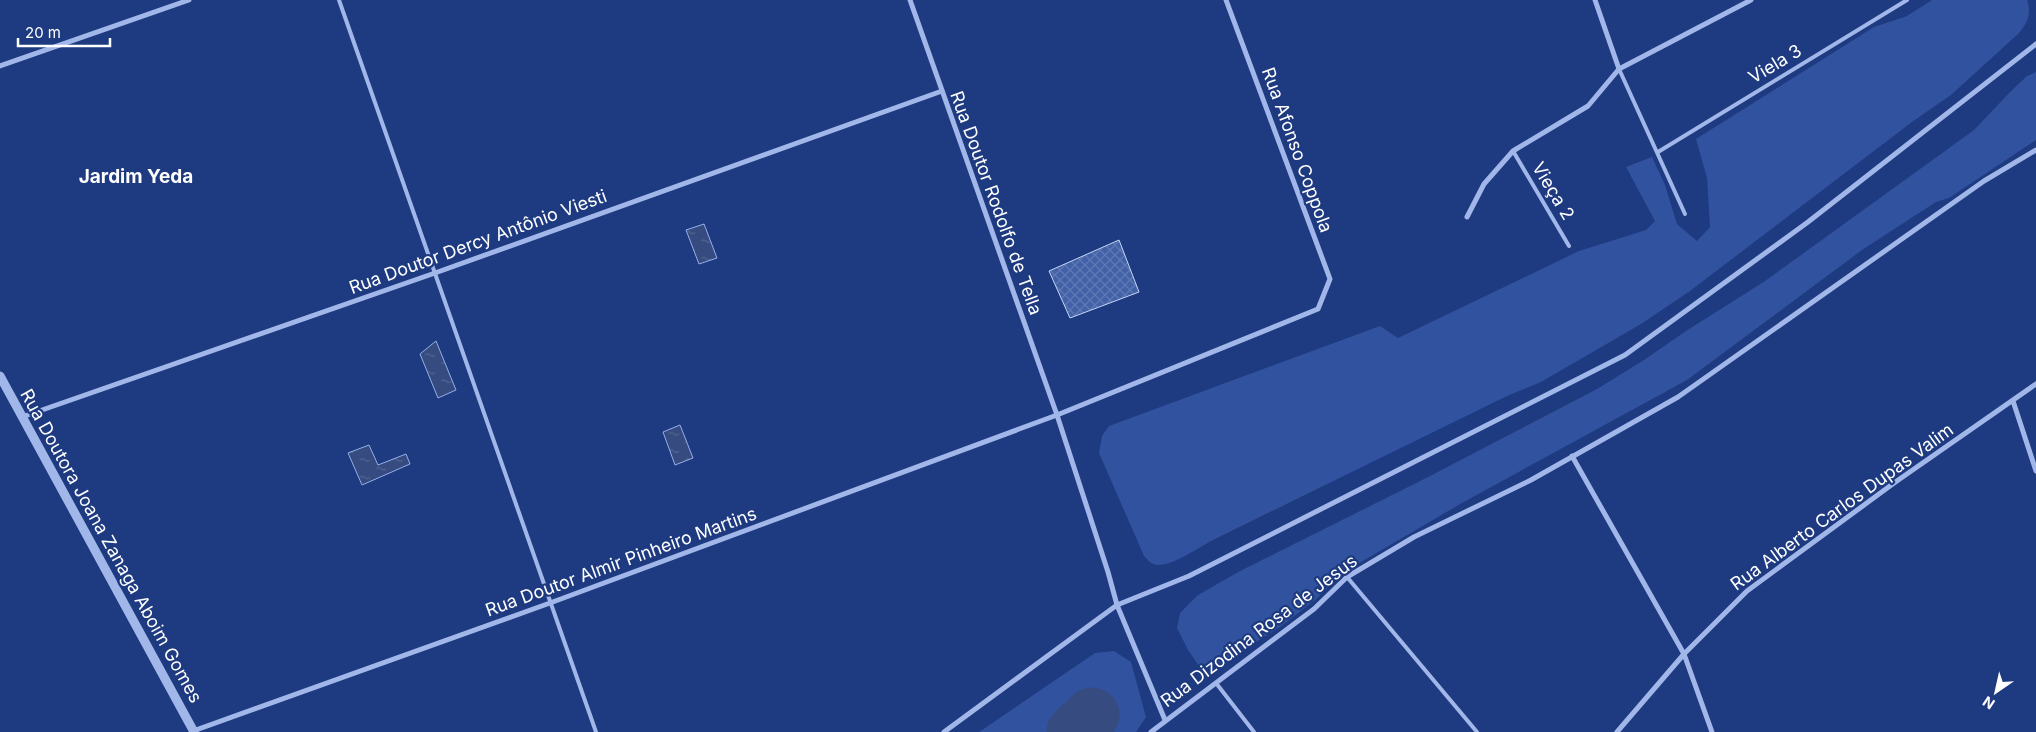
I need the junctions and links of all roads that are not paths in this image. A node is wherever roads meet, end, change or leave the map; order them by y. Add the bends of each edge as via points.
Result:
1 (189, 0) edge
2 (339, 0) edge
3 (910, 0) edge
4 (1226, 0) edge
5 (1595, 0) edge
6 (1750, 0) edge
7 (1907, 0) edge
8 (2036, 44) edge
9 (0, 66) edge
10 (1620, 69) junction
11 (942, 91) junction
12 (1513, 150) junction
13 (2036, 150) edge
14 (1658, 152) junction
15 (1685, 214) dead end
16 (1467, 217) dead end
17 (1569, 246) dead end
18 (434, 273) junction
19 (1318, 309) joint
20 (0, 376) edge
21 (2036, 384) edge
22 (2013, 401) junction
23 (1057, 415) junction
24 (22, 418) junction
25 (1572, 456) junction
26 (2036, 471) edge
27 (1347, 577) junction
28 (550, 603) junction
29 (1117, 605) junction
30 (1684, 654) junction
31 (1216, 683) junction
32 (1166, 720) junction
33 (193, 731) edge
34 (596, 732) edge
35 (944, 732) edge
36 (1151, 732) edge
37 (1254, 732) edge
38 (1477, 732) edge
39 (1616, 732) edge
40 (1712, 732) edge

1 - 9 street
2 - 18 lane
3 - 11 street, Rua Doutor Rodolfo de Tella
4 - 19 street, Rua Afonso Coppola via 1330,279
5 - 10 street
6 - 10 street
7 - 14 lane, Viela 3
8 - 29 street via 1808,222 1624,355 1189,576
10 - 12 street via 1588,106
10 - 14 lane
11 - 18 street, Rua Doutor Dercy Antônio Viesti
11 - 23 street, Rua Doutor Rodolfo de Tella
12 - 16 street via 1484,184
12 - 17 lane, Vieça 2
13 - 25 street, Rua Dizodina Rosa de Jesus via 1984,181 1678,397
14 - 15 lane
18 - 24 street, Rua Doutor Dercy Antônio Viesti
18 - 28 lane
19 - 23 street, Rua Doutor Almir Pinheiro Martins
20 - 24 street, Rua Doutora Joana Zanaga Aboim Gomes
21 - 22 street, Rua Alberto Carlos Dupas Valim
22 - 26 street
22 - 30 street, Rua Alberto Carlos Dupas Valim via 1894,482 1747,591
23 - 28 street, Rua Doutor Almir Pinheiro Martins
23 - 29 street, Rua Doutor Rodolfo de Tella
24 - 33 street, Rua Doutora Joana Zanaga Aboim Gomes
25 - 27 street, Rua Dizodina Rosa de Jesus via 1531,480 1414,537
25 - 30 street
27 - 31 street, Rua Dizodina Rosa de Jesus via 1314,609
27 - 38 lane
28 - 33 street, Rua Doutor Almir Pinheiro Martins
28 - 34 lane
29 - 32 street, Rua Doutor Rodolfo de Tella
29 - 35 street
30 - 39 street, Rua Alberto Carlos Dupas Valim
30 - 40 street
31 - 32 street, Rua Dizodina Rosa de Jesus
31 - 37 lane
32 - 36 street, Rua Dizodina Rosa de Jesus

